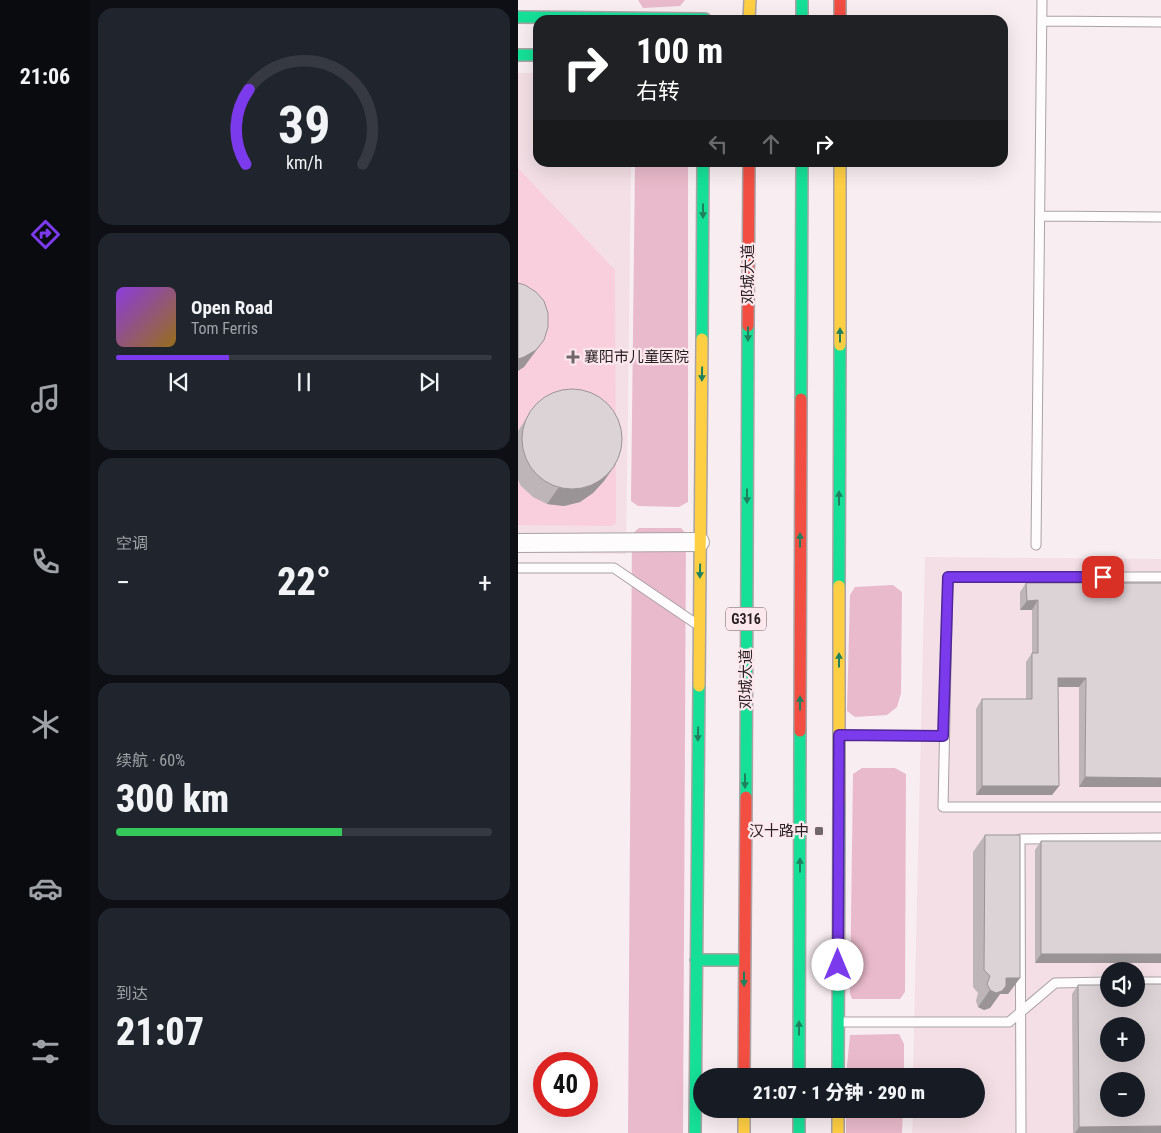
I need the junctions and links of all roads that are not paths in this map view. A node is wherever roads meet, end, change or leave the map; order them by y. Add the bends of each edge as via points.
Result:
1 (750, 0) edge
2 (802, 0) edge
3 (840, 0) edge
4 (1042, 0) edge
5 (750, 15) edge
6 (802, 15) edge
7 (840, 15) edge
8 (518, 17) edge
9 (533, 17) edge
10 (1042, 21) junction
11 (1162, 22) edge
12 (518, 55) edge
13 (533, 55) edge
14 (703, 167) edge
15 (749, 167) edge
16 (802, 167) edge
17 (840, 167) edge
18 (1040, 216) junction
19 (1162, 217) edge
20 (700, 542) junction
21 (518, 543) edge
22 (1036, 545) dead end
23 (518, 568) edge
24 (1162, 577) edge
25 (699, 626) junction
26 (839, 735) junction
27 (943, 736) junction
28 (1162, 806) edge
29 (1162, 838) edge
30 (696, 960) junction
31 (744, 960) junction
32 (1100, 982) edge
33 (1145, 982) edge
34 (1162, 982) edge
35 (1020, 1012) junction
36 (838, 1022) junction
37 (744, 1068) edge
38 (799, 1068) edge
39 (838, 1068) edge
40 (744, 1118) edge
41 (799, 1118) edge
42 (838, 1118) edge
43 (695, 1133) edge
44 (744, 1133) edge
45 (799, 1133) edge
46 (838, 1133) edge
47 (1021, 1133) edge

1 - 5 main road
2 - 6 main road
3 - 7 main road
4 - 10 lane
8 - 9 main road
10 - 11 lane
10 - 18 lane
12 - 13 main road
14 -> 20 main road
15 -> 31 main road, 邓城大道 / G316
38 -> 16 main road
26 -> 17 main road
18 - 19 lane
18 - 22 lane
20 - 21 street
20 -> 25 main road
23 - 25 lane via 614,568
24 - 27 lane via 948,577
25 -> 30 main road
26 - 27 lane
26 - 36 main road
27 - 28 lane via 942,807
29 - 35 lane via 1020,839
30 - 31 main road
30 - 43 main road
31 -> 37 main road, 邓城大道 / G316
32 - 35 lane via 1055,983
33 - 34 lane
35 - 36 lane via 1009,1022
35 - 47 lane
36 - 39 main road
40 - 44 main road
41 - 45 main road
42 - 46 main road

